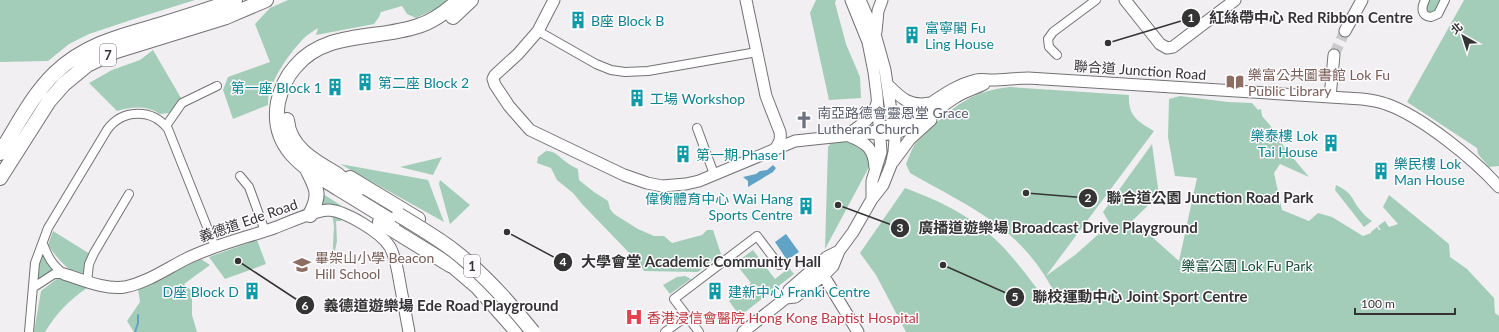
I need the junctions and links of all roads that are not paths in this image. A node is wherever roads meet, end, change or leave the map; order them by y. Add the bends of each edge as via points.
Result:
1 (221, 0) edge
2 (235, 0) edge
3 (266, 0) edge
4 (459, 0) edge
5 (472, 0) edge
6 (554, 0) edge
7 (746, 0) edge
8 (854, 0) edge
9 (882, 0) edge
10 (1096, 0) edge
11 (1125, 0) edge
12 (1235, 0) edge
13 (1362, 0) edge
14 (1425, 0) edge
15 (1445, 0) edge
16 (208, 9) junction
17 (538, 31) junction
18 (1345, 31) tunnel mouth
19 (876, 34) junction
20 (757, 52) junction
21 (1057, 55) dead end
22 (1334, 55) tunnel mouth
23 (887, 84) junction
24 (217, 86) dead end
25 (877, 96) junction
26 (1330, 97) junction
27 (936, 106) junction
28 (166, 126) junction
29 (697, 128) dead end
30 (893, 129) junction
31 (780, 132) junction
32 (877, 132) junction
33 (847, 136) junction
34 (795, 141) junction
35 (775, 149) junction
36 (0, 153) edge
37 (891, 165) junction
38 (312, 172) junction
39 (875, 173) junction
40 (714, 174) junction
41 (336, 175) junction
42 (240, 176) dead end
43 (0, 178) edge
44 (1499, 187) edge
45 (129, 194) dead end
46 (872, 199) junction
47 (310, 215) junction
48 (396, 219) junction
49 (265, 231) junction
50 (43, 244) junction
51 (215, 247) junction
52 (459, 248) junction
53 (450, 264) junction
54 (779, 265) dead end
55 (821, 271) junction
56 (64, 274) junction
57 (87, 282) junction
58 (34, 287) junction
59 (686, 316) junction
60 (29, 332) edge
61 (409, 332) edge
62 (516, 332) edge
63 (522, 332) edge
64 (532, 332) edge
65 (539, 332) edge
66 (665, 332) edge
67 (699, 332) edge
68 (743, 332) edge
69 (858, 332) edge

1 - 16 street
2 - 16 highway, 7
3 - 43 highway, 7 via 226,17 116,52 83,68 49,101
4 - 38 highway, 1 via 426,23 400,31 333,42 314,50 297,64 282,88 278,121 286,148
5 - 41 highway, 1 via 452,18 429,31 400,40 336,50 316,58 302,72 288,97 288,128 293,140 304,152
6 - 17 main road
7 - 20 main road
8 - 19 main road
8 - 25 main road via 868,42
9 - 19 main road via 878,11
10 - 21 street via 1053,32 1048,39 1049,47
11 - 12 main road via 1160,44 1168,48
13 - 18 main road
14 - 15 street via 1422,11 1431,17 1438,14
16 - 36 highway, 7 via 113,38 67,62 33,99
17 - 20 street via 596,64 625,72 648,71
17 - 40 main road, 聯合道 Junction Road via 518,54 495,74 493,80 509,106 530,130 624,175 647,183 677,186 693,183
19 - 23 main road
20 - 31 main road via 766,96
22 - 26 main road
23 - 27 main road via 908,102
23 - 30 main road
24 - 28 street via 182,103
25 - 32 main road
25 - 33 main road via 877,104 871,116
26 - 27 main road, 聯合道 Junction Road via 1028,78 979,79 966,83
26 - 44 main road, 聯合道 Junction Road via 1376,101 1406,113 1477,164
27 - 30 main road, 聯合道 Junction Road via 906,119
27 - 37 main road via 931,120 910,139
28 - 50 street via 153,117 140,114 126,115 113,123 48,228
28 - 51 street
29 - 40 street
30 - 32 main road, 聯合道 Junction Road
30 - 37 main road via 894,152
31 - 34 main road
31 - 35 main road via 781,138
32 - 33 main road, 聯合道 Junction Road
32 - 39 main road via 881,152
33 - 34 main road, 聯合道 Junction Road
33 - 39 main road via 859,140 868,147 874,160
34 - 35 main road, 聯合道 Junction Road
35 - 40 main road, 聯合道 Junction Road
37 - 46 main road via 883,185
38 - 47 highway via 317,194
38 - 48 highway, 1
38 - 53 highway via 330,191
39 - 46 main road via 872,181
41 - 48 highway, 1
41 - 52 highway via 353,178 434,229
42 - 49 street via 249,187
45 - 57 street via 94,253
46 - 55 main road via 839,251 833,266
47 - 49 main road, 義德道 Ede Road
47 - 61 main road, 義德道 Ede Road via 325,210 343,213 375,232 389,244 397,268
48 - 63 highway, 1 via 463,270 495,300
48 - 64 highway, 1, bridge via 452,249 503,296
49 - 51 main road, 義德道 Ede Road
50 - 56 street, 義德道 Ede Road via 55,267
50 - 58 street via 35,263
51 - 57 main road, 義德道 Ede Road via 148,279 124,287
52 - 53 main road
52 - 65 main road via 506,294
53 - 62 main road via 477,288
54 - 59 street via 757,236 674,299
55 - 68 main road via 795,297 786,298
55 - 69 main road
56 - 57 main road, 義德道 Ede Road
56 - 58 street via 54,274
58 - 60 street
59 - 66 street
59 - 67 street

